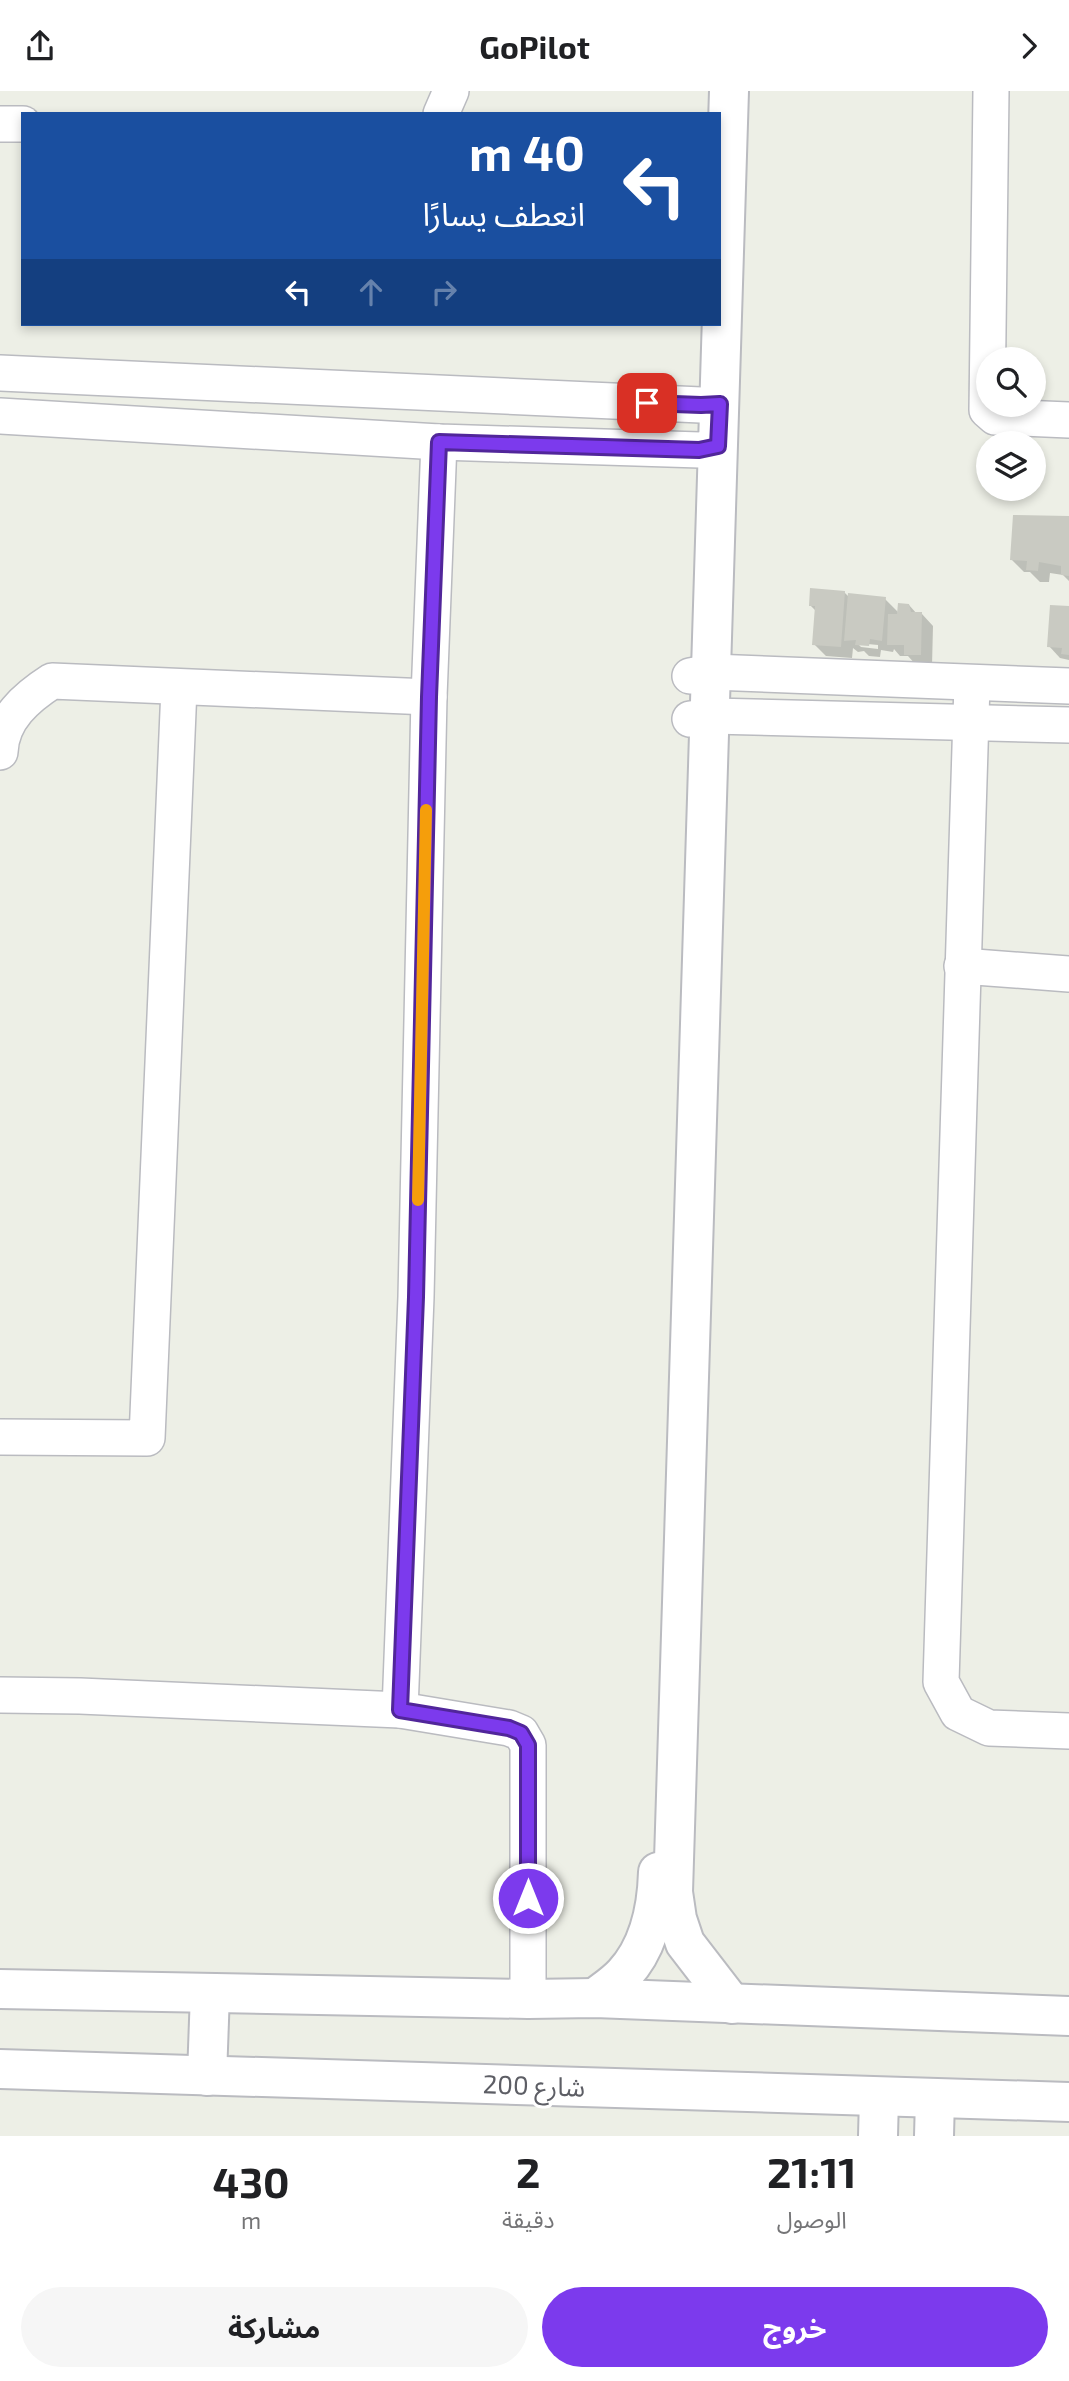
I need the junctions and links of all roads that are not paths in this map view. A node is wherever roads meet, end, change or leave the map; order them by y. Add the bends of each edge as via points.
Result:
1 (451, 91) edge
2 (707, 91) edge
3 (729, 91) edge
4 (991, 91) edge
5 (442, 112) edge
6 (707, 112) edge
7 (0, 124) edge
8 (21, 124) edge
9 (721, 223) edge
10 (703, 326) edge
11 (715, 326) edge
12 (0, 373) edge
13 (710, 405) junction
14 (0, 416) edge
15 (1069, 420) edge
16 (439, 442) junction
17 (708, 448) junction
18 (701, 674) junction
19 (972, 684) junction
20 (1069, 686) edge
21 (179, 688) junction
22 (429, 697) junction
23 (701, 717) junction
24 (971, 722) junction
25 (1069, 725) edge
26 (0, 752) edge
27 (962, 966) junction
28 (1069, 974) edge
29 (0, 1437) edge
30 (0, 1695) edge
31 (400, 1710) junction
32 (1069, 1731) edge
33 (0, 1989) edge
34 (210, 1993) junction
35 (595, 1998) junction
36 (528, 1999) junction
37 (733, 2004) junction
38 (1069, 2016) edge
39 (0, 2069) edge
40 (207, 2076) junction
41 (879, 2098) junction
42 (1069, 2102) edge
43 (935, 2118) edge
44 (878, 2136) edge

1 - 5 street
2 - 6 street
3 - 9 street
4 - 15 street via 987,410 995,417
7 - 8 street
10 - 13 street
11 - 13 street
12 - 13 street
13 - 17 street
14 - 16 street
16 - 17 street
16 - 22 street
17 - 18 street
18 - 19 street
18 - 23 street
19 - 20 street
19 - 24 street
21 - 22 street
21 - 26 street via 52,681 26,698 9,720
21 - 29 street via 147,1438
22 - 31 street via 416,1297
23 - 24 street
23 - 35 street via 657,1889 642,1949 625,1973
23 - 37 street via 673,1892 685,1943
24 - 25 street
24 - 27 street
27 - 28 street
27 - 32 street via 941,1682 958,1713 989,1728
30 - 31 street
31 - 36 street via 509,1728 521,1733 528,1745
33 - 34 street
34 - 36 street
34 - 40 street
35 - 36 street
35 - 37 street
37 - 38 street
39 - 40 street, شارع 200
40 - 41 street, شارع 200
41 - 43 street, شارع 200
41 - 44 street
42 - 43 street, شارع 200

